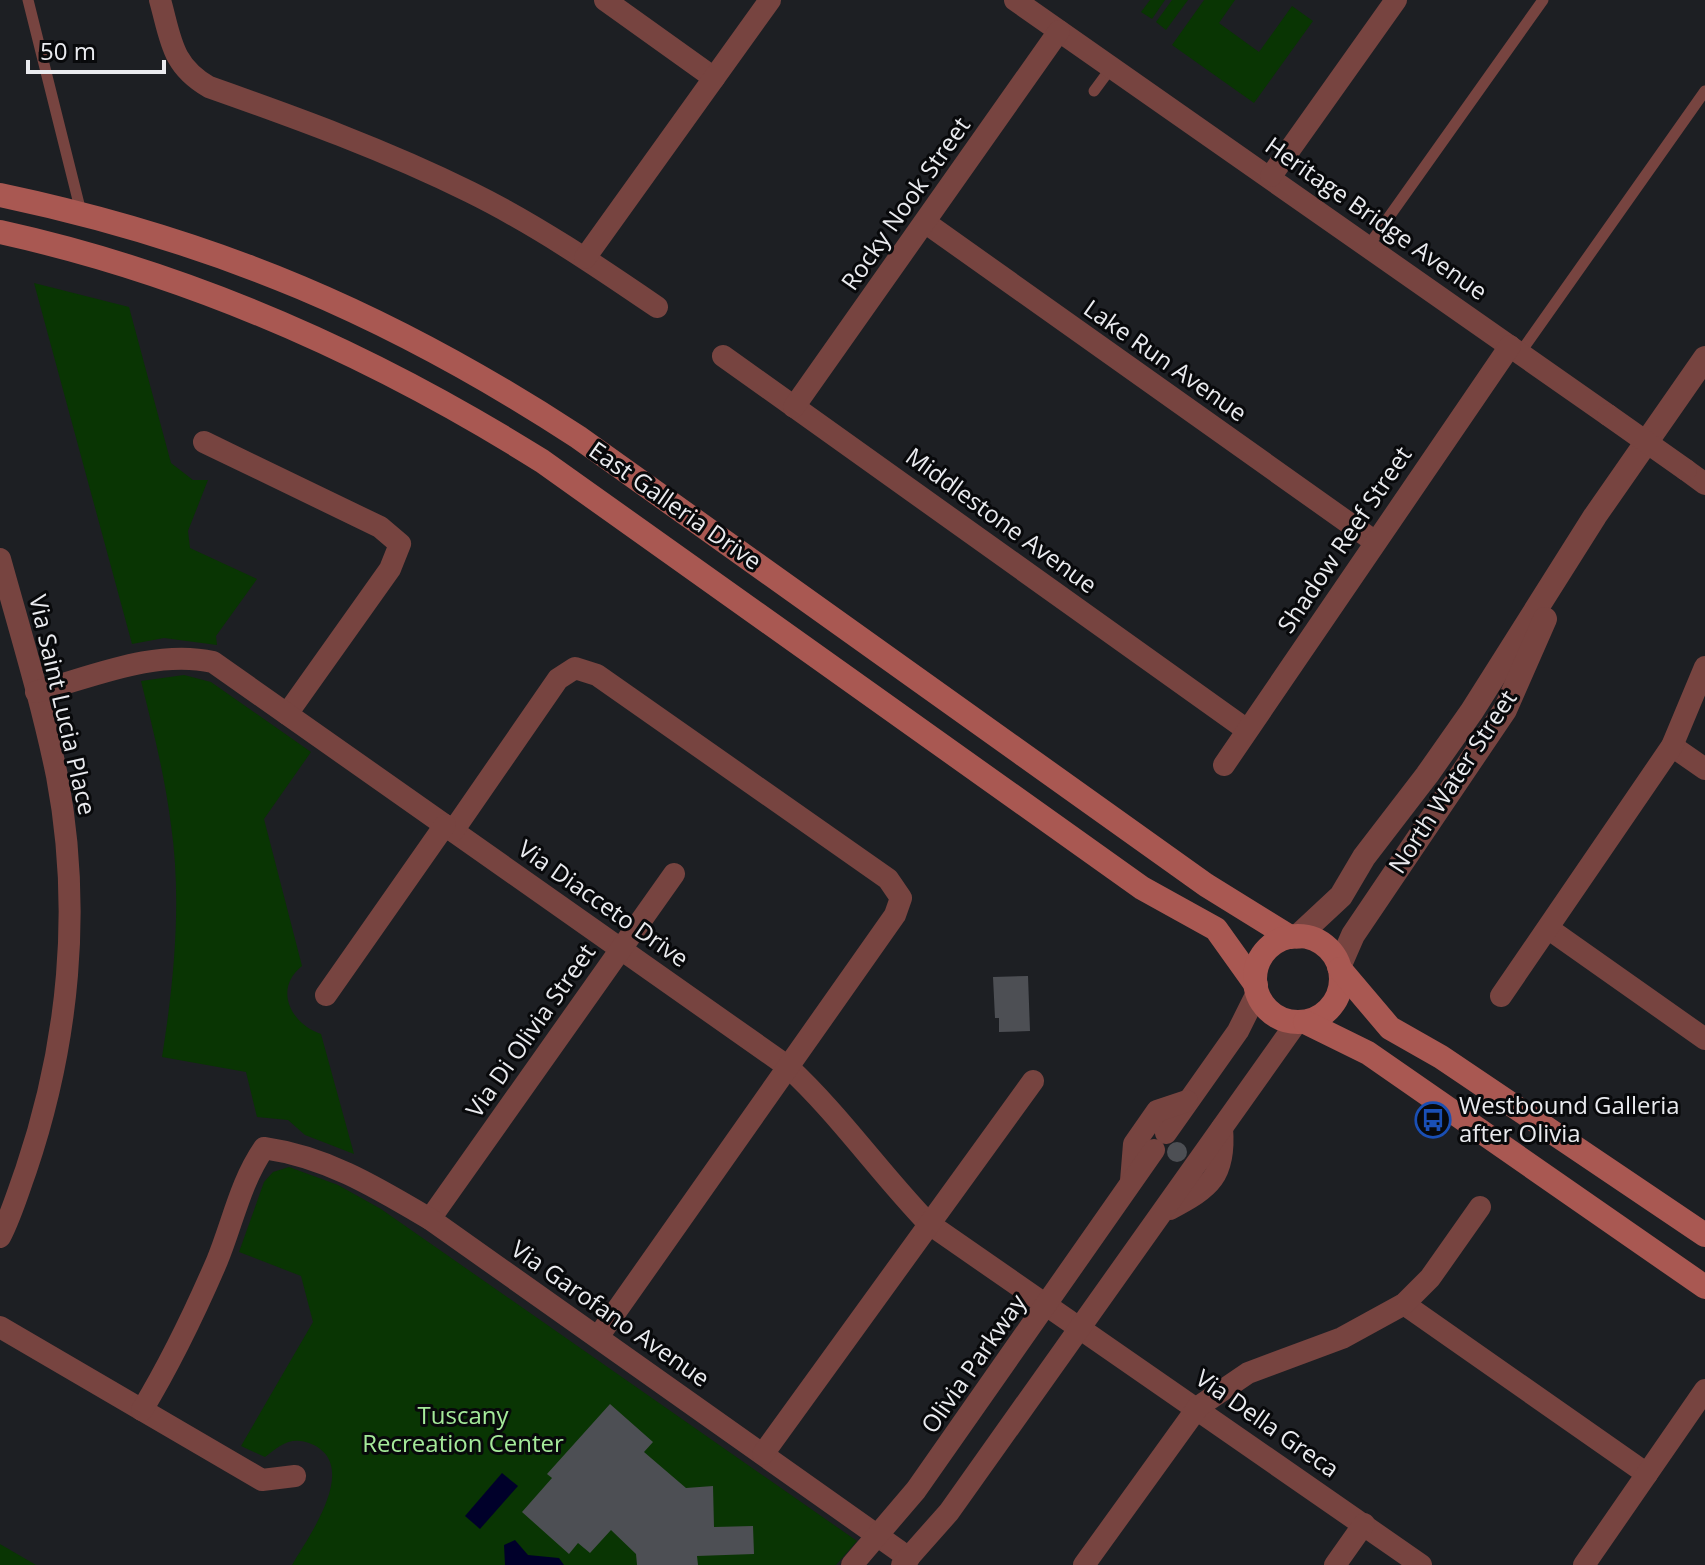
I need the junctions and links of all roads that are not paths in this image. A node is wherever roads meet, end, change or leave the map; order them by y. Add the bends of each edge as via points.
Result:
1 (28, 0) edge
2 (160, 0) edge
3 (605, 0) edge
4 (770, 0) edge
5 (1015, 0) edge
6 (1396, 0) edge
7 (1543, 0) edge
8 (1059, 31) junction
9 (1111, 68) junction
10 (714, 78) junction
11 (1094, 91) dead end
12 (1705, 91) edge
13 (1271, 176) junction
14 (0, 195) edge
15 (81, 212) junction
16 (926, 223) junction
17 (0, 232) edge
18 (1369, 245) junction
19 (585, 258) junction
20 (657, 307) dead end
21 (1515, 349) junction
22 (723, 356) dead end
23 (1705, 358) edge
24 (794, 407) junction
25 (204, 442) dead end
26 (1705, 484) edge
27 (1374, 541) junction
28 (1577, 547) junction
29 (0, 559) edge
30 (1705, 667) edge
31 (36, 692) junction
32 (287, 714) junction
33 (1247, 730) junction
34 (1672, 746) junction
35 (1224, 765) dead end
36 (1705, 769) edge
37 (449, 828) junction
38 (674, 874) dead end
39 (1549, 929) junction
40 (1293, 937) junction
41 (621, 948) junction
42 (1340, 968) junction
43 (1257, 989) junction
44 (326, 995) dead end
45 (1501, 996) dead end
46 (1301, 1022) junction
47 (1705, 1039) edge
48 (787, 1066) junction
49 (1033, 1081) dead end
50 (1187, 1101) junction
51 (1130, 1186) junction
52 (1480, 1207) dead end
53 (430, 1219) junction
54 (928, 1223) junction
55 (1705, 1235) edge
56 (0, 1237) edge
57 (1705, 1287) edge
58 (1404, 1304) junction
59 (1048, 1305) junction
60 (0, 1327) edge
61 (1081, 1327) junction
62 (598, 1337) junction
63 (1705, 1390) edge
64 (1198, 1407) junction
65 (142, 1410) junction
66 (763, 1454) junction
67 (1647, 1474) junction
68 (295, 1476) dead end
69 (1364, 1524) junction
70 (879, 1536) junction
71 (905, 1562) edge
72 (852, 1565) edge
73 (1084, 1565) edge
74 (1335, 1565) edge
75 (1421, 1565) edge
76 (1584, 1565) edge

1 - 15 lane
2 - 19 street via 175,56 188,75 457,186
3 - 10 street
4 - 10 street
5 - 8 street, Heritage Bridge Avenue
6 - 13 street
7 - 18 lane
8 - 9 street, Heritage Bridge Avenue
8 - 16 street, Rocky Nook Street
9 - 11 lane
9 - 13 street, Heritage Bridge Avenue
10 - 19 street
12 - 21 lane
13 - 18 street, Heritage Bridge Avenue
14 - 15 main road, East Galleria Drive
15 - 40 main road, East Galleria Drive via 142,228 311,290 506,390 1206,885
16 - 24 street, Rocky Nook Street
16 - 27 street, Lake Run Avenue
17 - 43 main road, East Galleria Drive via 111,260 246,307 372,363 471,417 542,461 1142,888 1216,929
18 - 21 street, Heritage Bridge Avenue
19 - 20 street
21 - 26 street, Heritage Bridge Avenue, bridge
21 - 27 street, Shadow Reef Street
22 - 24 street, Middlestone Avenue
23 - 28 street, North Water Street
24 - 33 street, Middlestone Avenue
25 - 32 street via 380,527 400,544 390,569
27 - 33 street, Shadow Reef Street
28 - 40 street, North Water Street via 1472,711 1341,896
28 - 42 street, North Water Street via 1505,710 1353,935
29 - 31 street, Via Saint Lucia Place
30 - 34 street
31 - 32 street, Via Diacceto Drive via 186,656 213,662
31 - 56 street, Via Saint Lucia Place via 57,776 71,936 58,1054 40,1127
32 - 37 street, Via Diacceto Drive
33 - 35 street, Shadow Reef Street
34 - 36 street
34 - 39 street
37 - 41 street, Via Diacceto Drive
37 - 44 street
37 - 48 street via 558,679 575,668 597,675 888,879 901,898 895,915
38 - 41 street, Via Di Olivia Street
39 - 45 street
39 - 47 street
40 - 42 main road via 1318,941
40 - 43 main road via 1265,951 1258,964
41 - 48 street, Via Diacceto Drive
41 - 53 street, Via Di Olivia Street
42 - 46 main road via 1336,1002 1327,1012
42 - 55 main road via 1390,1028
43 - 46 main road via 1275,1015
43 - 50 street, Olivia Parkway via 1238,1031
46 - 57 main road via 1368,1053
46 - 61 street via 1222,1128 1224,1159 1213,1176 1201,1192 1165,1211
48 - 54 street, Via Diacceto Drive via 821,1097
48 - 62 street
49 - 54 street
50 - 51 street, Olivia Parkway
50 - 51 street, Olivia Parkway via 1157,1111 1134,1144
51 - 59 street, Olivia Parkway
52 - 58 street via 1430,1278
53 - 62 street, Via Garofano Avenue
53 - 65 street, Via Garofano Avenue via 350,1172 264,1148 246,1174 186,1331
54 - 59 street, Via Diacceto Drive
54 - 66 street
58 - 64 street via 1342,1338 1248,1373
58 - 67 street
59 - 61 street, Via Diacceto Drive
59 - 70 street, Olivia Parkway
60 - 65 street
61 - 64 street, Via Della Greca
61 - 71 street via 949,1512
62 - 66 street, Via Garofano Avenue
63 - 67 street
64 - 69 street, Via Della Greca
64 - 73 street
65 - 68 street via 262,1480
66 - 70 street, Via Garofano Avenue
67 - 76 street
69 - 74 street
69 - 75 street, Via Della Greca
70 - 71 street, Via Garofano Avenue
70 - 72 street, Olivia Parkway

